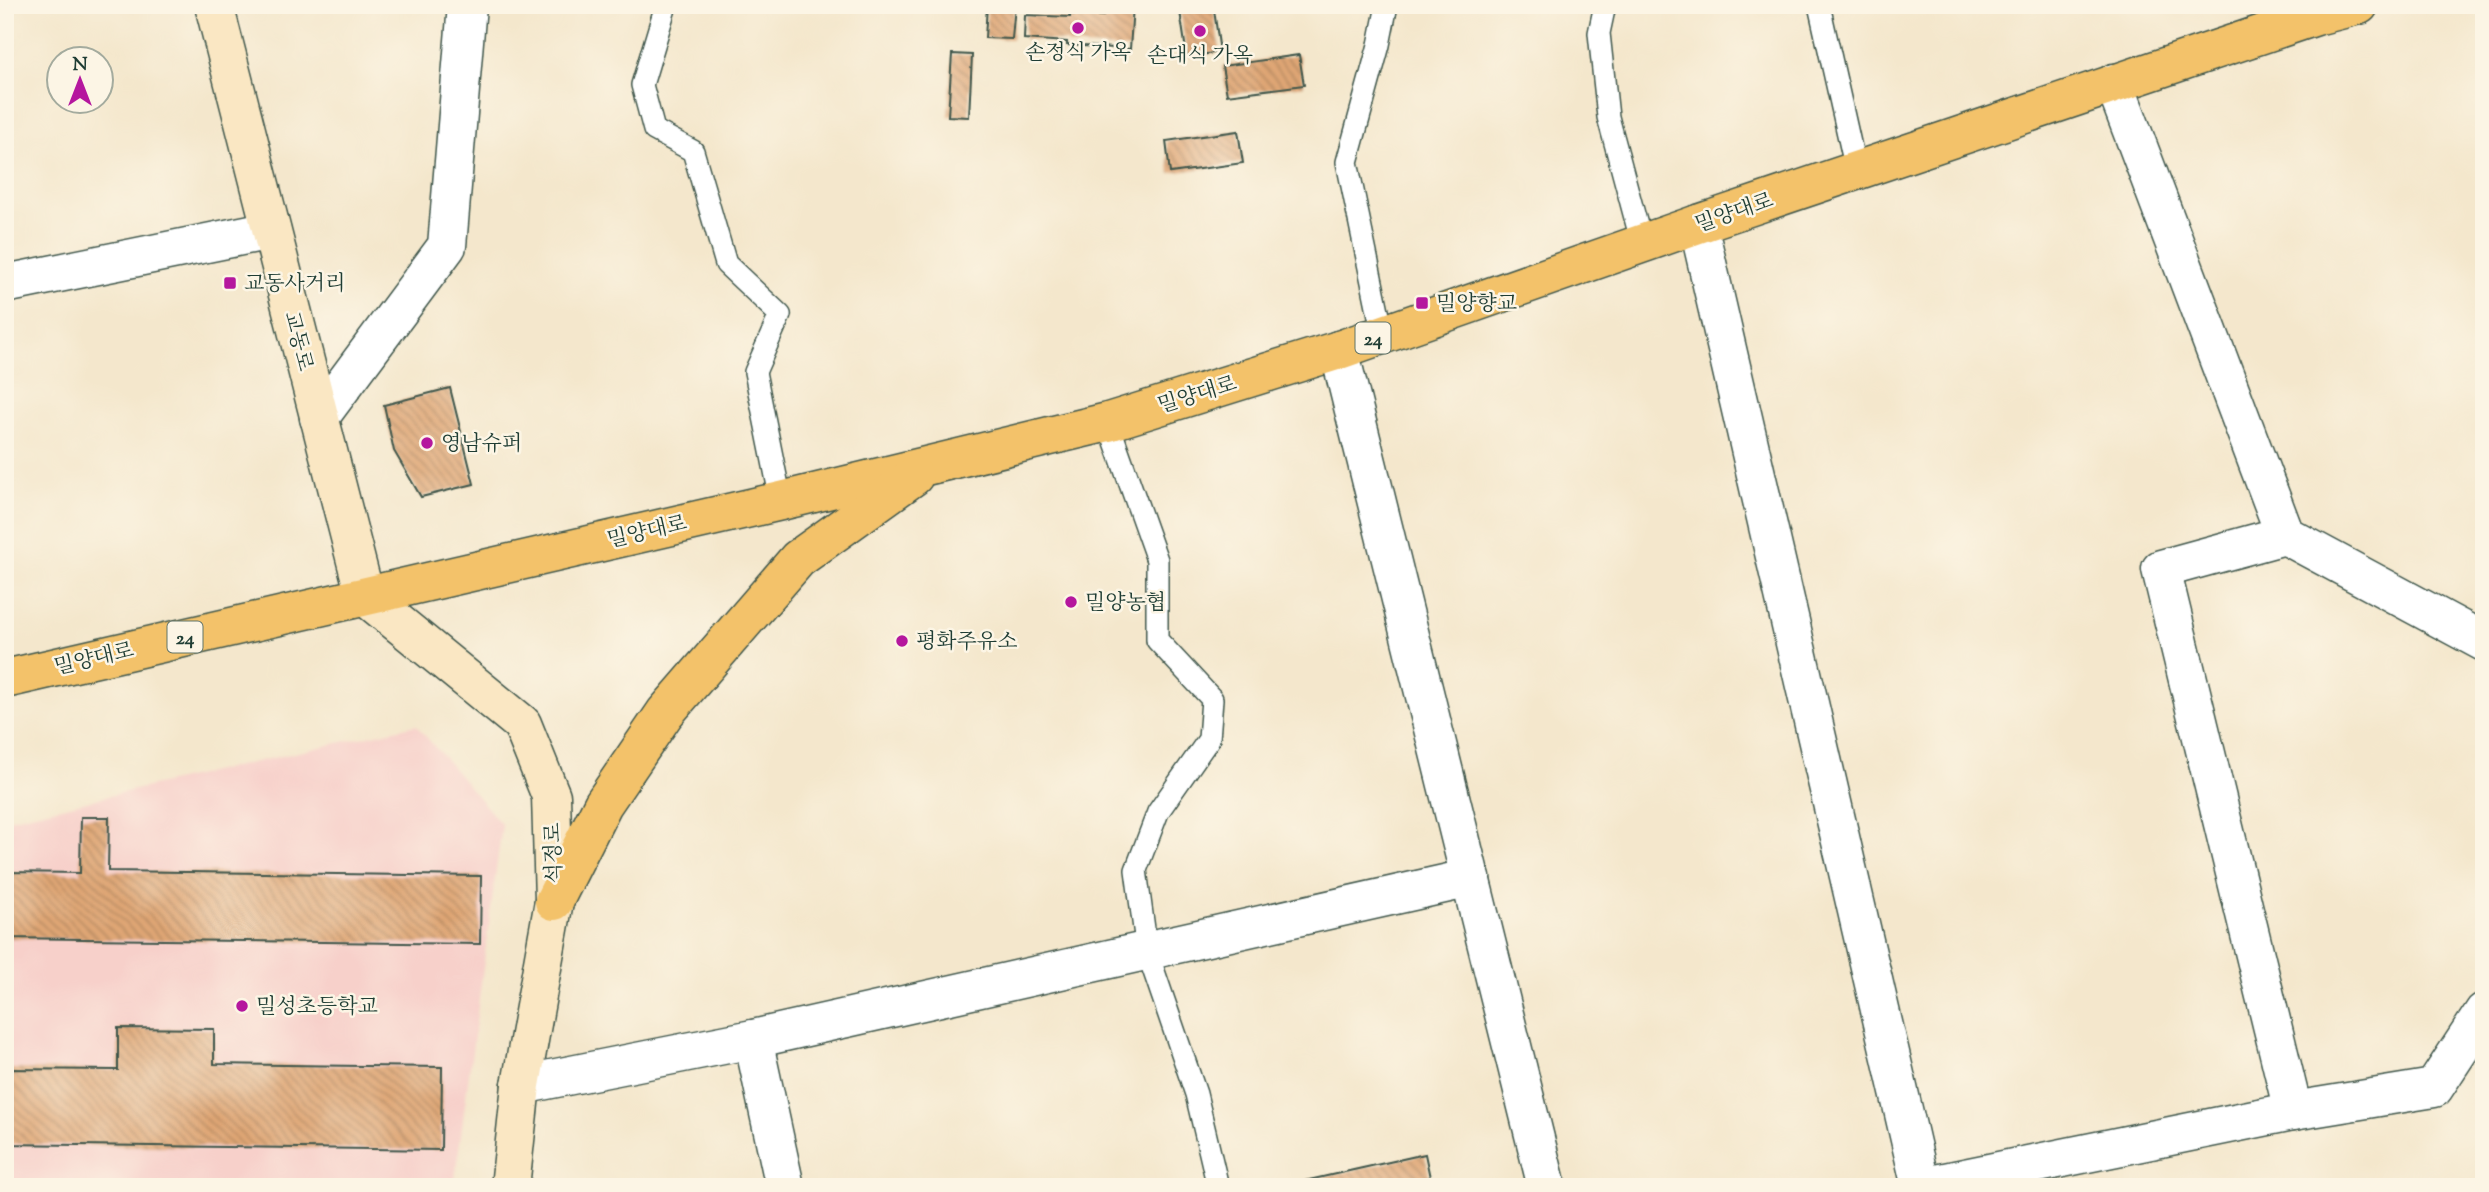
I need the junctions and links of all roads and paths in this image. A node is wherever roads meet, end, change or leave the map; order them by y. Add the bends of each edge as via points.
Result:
1 (214, 5) edge
2 (467, 5) edge
3 (666, 5) edge
4 (1387, 5) edge
5 (1605, 5) edge
6 (1819, 5) edge
7 (2269, 5) edge
8 (2359, 5) edge
9 (2214, 50) junction
10 (2114, 83) junction
11 (1856, 170) junction
12 (1698, 224) junction
13 (271, 230) junction
14 (1642, 244) junction
15 (5, 284) edge
16 (1382, 335) junction
17 (1339, 350) junction
18 (319, 418) junction
19 (1108, 422) junction
20 (929, 465) junction
21 (781, 501) junction
22 (2285, 535) junction
23 (365, 596) junction
24 (2484, 642) edge
25 (5, 678) edge
26 (1471, 878) junction
27 (554, 901) junction
28 (1146, 951) junction
29 (2484, 1013) edge
30 (753, 1039) junction
31 (521, 1085) junction
32 (2293, 1111) junction
33 (510, 1187) edge
34 (785, 1187) edge
35 (1217, 1187) edge
36 (1547, 1187) edge
37 (1921, 1187) edge

1 - 13 street, 교동로
2 - 18 street via 447,246
3 - 21 lane via 642,85 654,130 693,151 726,264 780,315 755,372
4 - 16 lane via 1347,162
5 - 14 lane via 1599,33 1608,117
6 - 11 lane
7 - 9 main road
8 - 9 main road, 밀양대로 / 24
9 - 10 main road, 밀양대로 / 24
10 - 11 main road, 밀양대로 / 24
10 - 22 street
11 - 12 main road, 밀양대로 / 24
12 - 14 main road, 밀양대로 / 24
12 - 37 street
13 - 15 street
13 - 18 street, 교동로
14 - 16 main road, 밀양대로 / 24
16 - 17 main road, 밀양대로 / 24
17 - 19 main road, 밀양대로 / 24
17 - 26 street
18 - 23 street, 교동로
19 - 20 main road, 밀양대로 / 24
19 - 28 lane via 1157,560 1157,640 1212,699 1209,739 1158,812 1136,870
20 - 21 main road, 밀양대로 / 24
20 - 27 main road via 798,559 748,616 665,713 603,804
21 - 23 main road, 밀양대로 / 24
22 - 24 street
22 - 32 street via 2161,569
23 - 25 main road, 밀양대로 / 24
23 - 27 street, 석정로 via 522,724 551,796
26 - 28 street
26 - 36 street
27 - 31 street, 석정로
28 - 30 street
28 - 35 lane via 1196,1094
29 - 32 street via 2434,1088
30 - 31 street
30 - 34 street
31 - 33 street, 석정로
32 - 37 street

